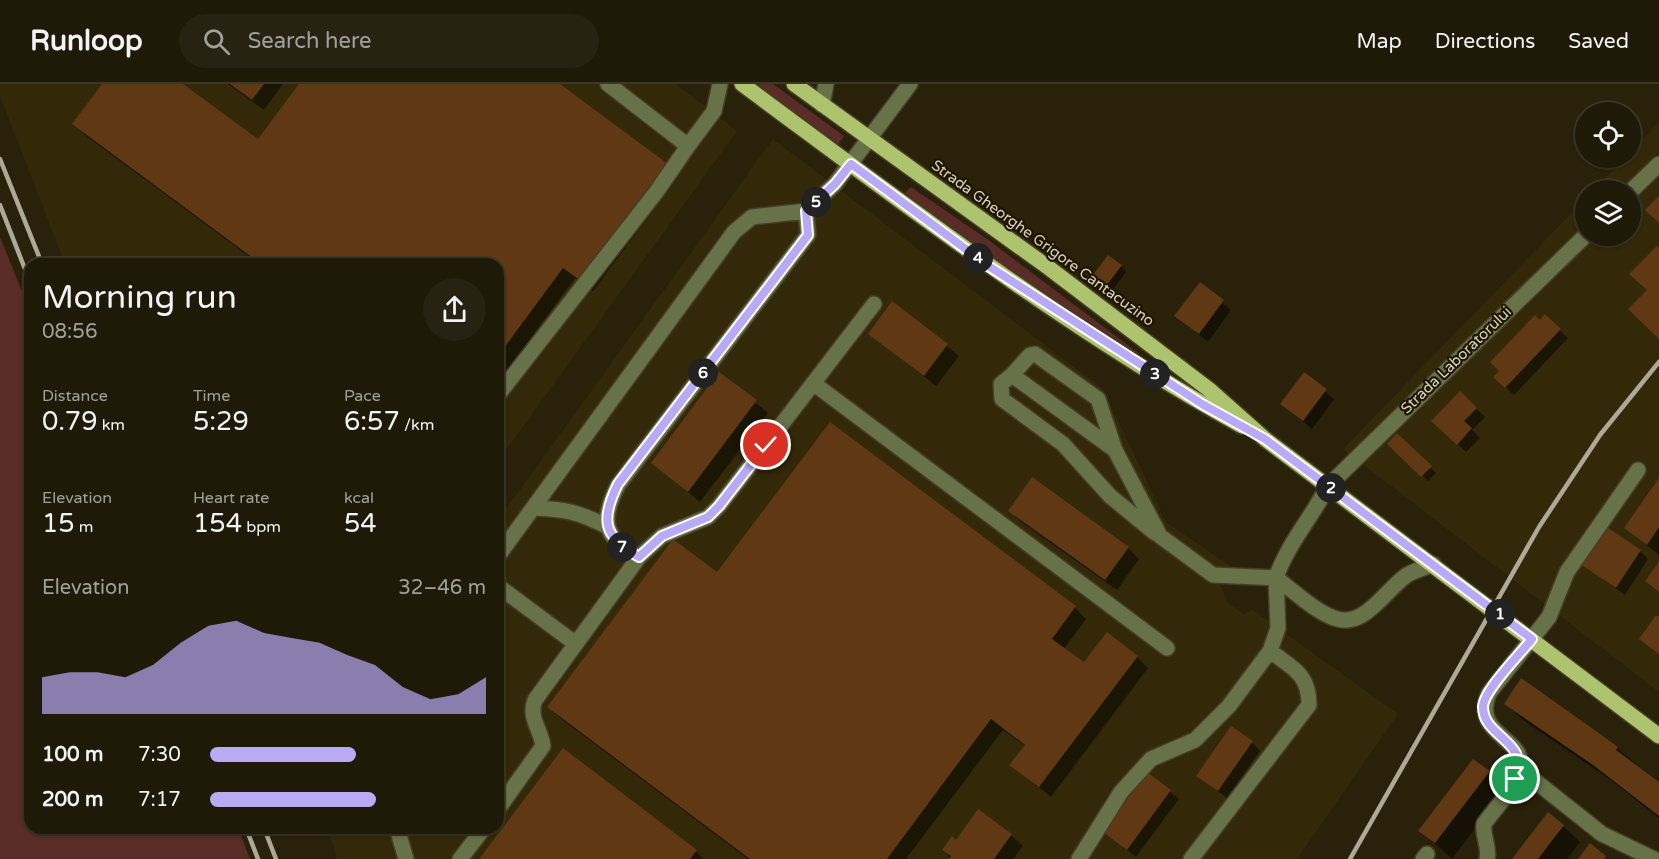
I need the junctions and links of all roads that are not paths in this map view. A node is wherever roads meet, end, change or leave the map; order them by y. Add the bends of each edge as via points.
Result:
1 (608, 84) edge
2 (720, 84) edge
3 (742, 84) edge
4 (794, 84) edge
5 (826, 84) edge
6 (910, 84) edge
7 (822, 105) junction
8 (869, 139) junction
9 (688, 146) junction
10 (851, 164) junction
11 (1659, 164) edge
12 (1641, 181) edge
13 (806, 211) junction
14 (1575, 246) edge
15 (874, 304) dead end
16 (1012, 375) junction
17 (813, 383) junction
18 (504, 387) edge
19 (1265, 439) junction
20 (1115, 450) junction
21 (1638, 470) dead end
22 (1328, 486) junction
23 (533, 508) junction
24 (608, 527) junction
25 (1160, 537) junction
26 (504, 548) edge
27 (639, 557) junction
28 (1433, 564) junction
29 (1276, 578) junction
30 (504, 590) edge
31 (1532, 639) junction
32 (576, 644) junction
33 (1167, 648) dead end
34 (1270, 651) junction
35 (1659, 736) edge
36 (1520, 769) junction
37 (504, 801) edge
38 (399, 834) edge
39 (479, 834) edge
40 (1635, 855) edge
41 (406, 859) edge
42 (460, 859) edge
43 (1079, 859) edge
44 (1191, 859) edge
45 (1487, 859) edge
46 (1654, 859) edge

1 - 9 street
2 - 9 street via 714,111
3 - 10 main road, Strada Gheorghe Grigore Cantacuzino
4 - 7 main road, Strada Gheorghe Grigore Cantacuzino
5 - 7 street
6 - 8 street
7 - 8 main road, Strada Gheorghe Grigore Cantacuzino
8 - 10 street
8 - 19 main road, Strada Gheorghe Grigore Cantacuzino via 1202,383
9 - 18 street
10 - 13 street
10 - 19 main road, Strada Gheorghe Grigore Cantacuzino via 990,267 1202,404
11 - 12 street
13 - 23 street via 752,217 734,232
13 - 24 street via 808,235 618,484 607,507
14 - 22 street, Strada Laboratorului
15 - 17 street
16 - 20 street
16 - 20 street via 1035,354 1075,382 1098,399
16 - 25 street via 1001,384 1002,399 1063,444 1110,496
17 - 27 street via 708,517 662,536
17 - 33 street
19 - 22 main road, Strada Gheorghe Grigore Cantacuzino
20 - 25 street
21 - 31 street via 1567,572 1554,608
22 - 28 main road, Strada Gheorghe Grigore Cantacuzino
22 - 29 street, Strada Laboratorului via 1281,561
23 - 24 street via 580,512
23 - 26 street
24 - 27 street via 613,538
25 - 29 street via 1213,575
27 - 32 street
28 - 29 street via 1407,575 1366,612 1347,620 1335,619
28 - 31 main road, Strada Gheorghe Grigore Cantacuzino
29 - 34 street via 1278,627
30 - 32 street
31 - 35 main road, Strada Gheorghe Grigore Cantacuzino
31 - 36 street via 1483,706 1486,719 1515,750
32 - 37 street via 532,706 532,717 542,736 541,753
34 - 43 street via 1229,706 1195,740 1151,759 1121,792
34 - 44 street via 1300,673 1309,688 1309,705
36 - 40 street
36 - 45 street via 1484,824
38 - 41 street
39 - 42 street
40 - 46 street

